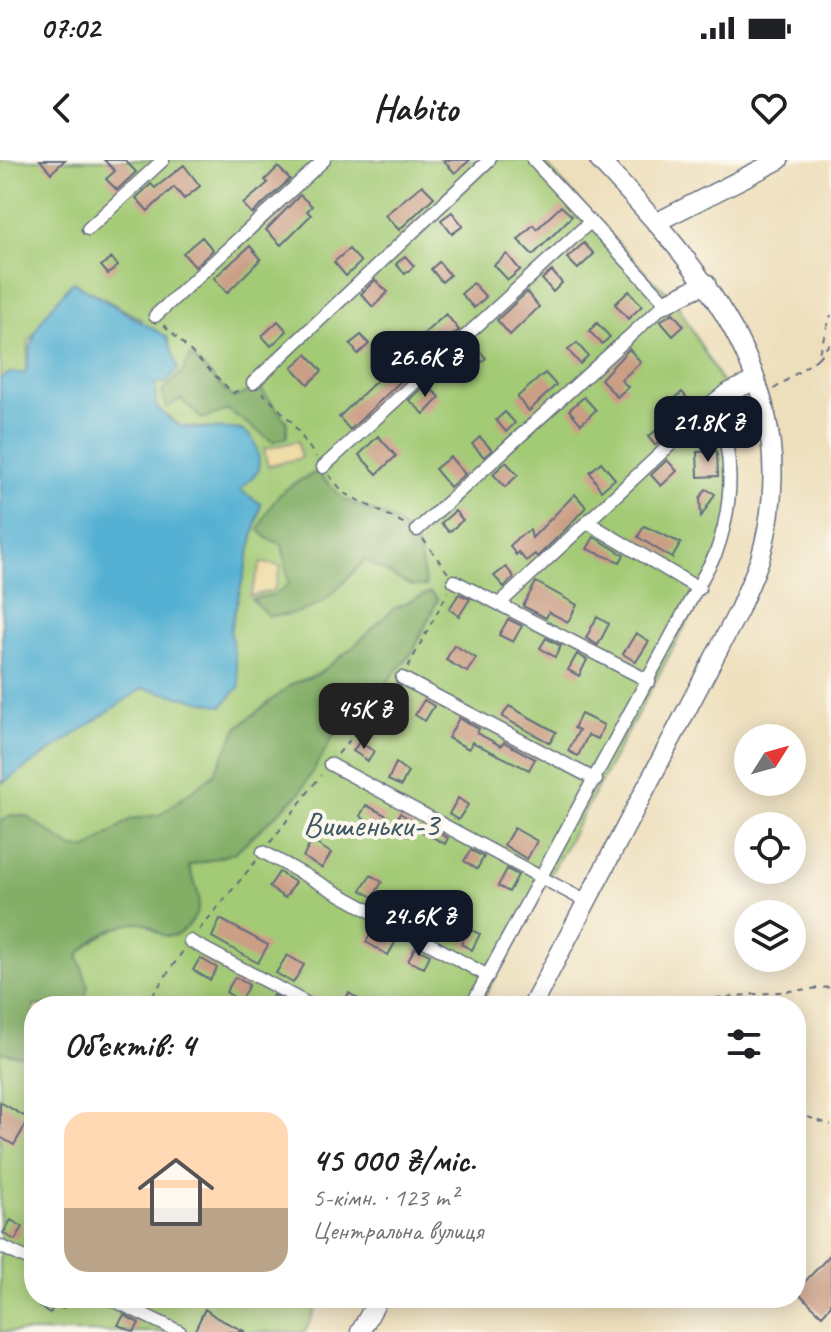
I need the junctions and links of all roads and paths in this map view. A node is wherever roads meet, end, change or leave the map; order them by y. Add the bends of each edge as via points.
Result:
1 (163, 160) edge
2 (324, 160) edge
3 (489, 160) edge
4 (533, 160) edge
5 (599, 160) edge
6 (779, 160) edge
7 (590, 222) junction
8 (657, 222) junction
9 (88, 229) dead end
10 (706, 283) junction
11 (666, 303) junction
12 (831, 315) edge
13 (155, 316) joint
14 (831, 342) edge
15 (817, 359) junction
16 (253, 383) junction
17 (759, 389) junction
18 (715, 403) junction
19 (323, 467) junction
20 (587, 522) junction
21 (417, 530) junction
22 (454, 581) junction
23 (699, 589) junction
24 (499, 604) junction
25 (402, 678) junction
26 (649, 681) junction
27 (330, 764) junction
28 (596, 780) junction
29 (263, 852) junction
30 (541, 878) junction
31 (587, 902) junction
32 (190, 941) junction
33 (488, 976) junction
34 (831, 987) edge
35 (152, 996) edge
36 (293, 996) edge
37 (477, 996) edge
38 (537, 996) edge
39 (737, 996) edge
40 (806, 1116) edge
41 (831, 1125) edge
42 (0, 1246) edge
43 (24, 1257) edge
44 (130, 1308) edge
45 (373, 1308) edge
46 (180, 1332) edge
47 (360, 1332) edge

1 - 9 street
2 - 13 street
3 - 16 street
4 - 7 street
5 - 8 street
6 - 8 street
7 - 11 street
7 - 19 street
8 - 10 street
10 - 11 street
10 - 17 street via 736,330
11 - 21 street
12 - 15 path
13 - 16 path via 233,393
14 - 15 path
15 - 17 path
16 - 19 path via 291,421
17 - 18 street
17 - 31 street via 770,446 770,506 760,559 739,610
18 - 20 street
18 - 23 street via 729,448 730,481 725,527
19 - 21 path via 344,493
20 - 23 street
20 - 24 street
21 - 22 path
22 - 24 street
22 - 25 path
23 - 26 street
24 - 26 street
25 - 27 path
25 - 28 street
26 - 28 street
27 - 29 path
27 - 30 street
28 - 30 street
29 - 32 path
29 - 33 street
30 - 31 street
30 - 33 street
31 - 38 street
32 - 35 path
32 - 36 street
33 - 37 street
34 - 39 path
40 - 41 path
42 - 43 street
44 - 46 street
45 - 47 street

